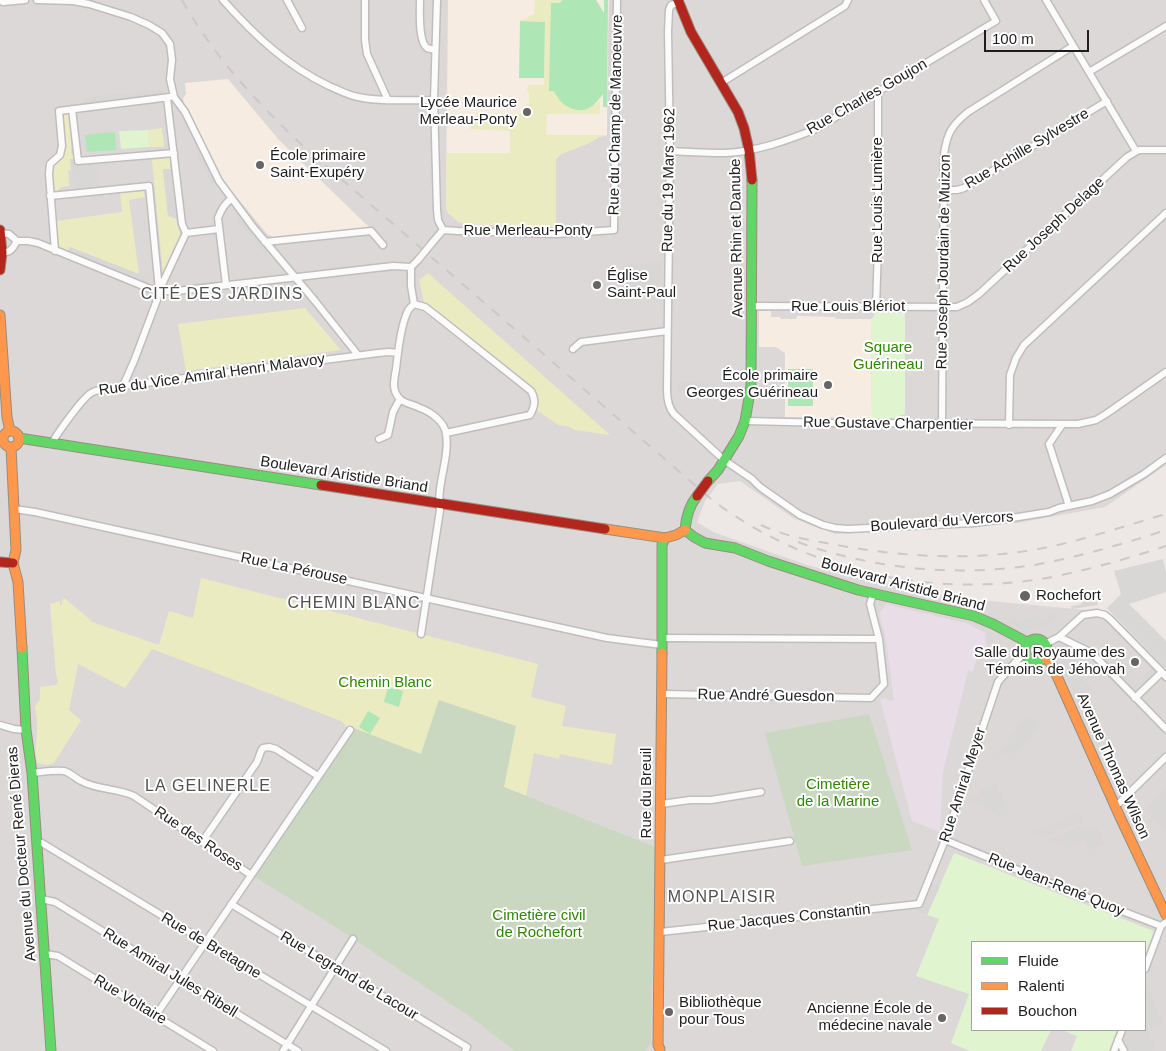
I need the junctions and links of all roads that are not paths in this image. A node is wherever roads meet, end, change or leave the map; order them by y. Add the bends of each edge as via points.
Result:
1 (25, 0) edge
2 (37, 0) edge
3 (73, 0) edge
4 (223, 0) edge
5 (287, 0) edge
6 (365, 0) edge
7 (420, 0) edge
8 (437, 0) edge
9 (617, 0) edge
10 (848, 0) edge
11 (984, 0) edge
12 (1046, 0) edge
13 (90, 2) edge
14 (679, 2) edge
15 (1, 3) edge
16 (1166, 26) edge
17 (302, 28) dead end
18 (1073, 46) junction
19 (435, 50) junction
20 (1089, 72) junction
21 (721, 83) junction
22 (878, 92) junction
23 (171, 97) junction
24 (388, 100) junction
25 (434, 100) junction
26 (1106, 101) junction
27 (72, 109) junction
28 (749, 150) junction
29 (1166, 150) edge
30 (670, 151) junction
31 (1136, 151) junction
32 (174, 153) junction
33 (945, 190) junction
34 (50, 196) junction
35 (232, 199) junction
36 (1166, 213) edge
37 (219, 229) junction
38 (443, 230) junction
39 (614, 230) joint
40 (0, 232) edge
41 (186, 233) junction
42 (17, 240) junction
43 (266, 242) junction
44 (383, 244) dead end
45 (55, 251) junction
46 (1, 253) edge
47 (411, 267) junction
48 (0, 270) edge
49 (296, 278) junction
50 (226, 285) junction
51 (159, 291) junction
52 (414, 304) junction
53 (752, 307) junction
54 (876, 307) junction
55 (944, 308) junction
56 (0, 315) edge
57 (667, 331) junction
58 (573, 349) dead end
59 (398, 353) junction
60 (358, 355) junction
61 (1166, 372) edge
62 (123, 386) junction
63 (400, 399) junction
64 (745, 420) junction
65 (942, 424) junction
66 (1009, 424) junction
67 (1062, 424) junction
68 (10, 431) junction
69 (446, 433) junction
70 (19, 438) junction
71 (379, 439) dead end
72 (52, 443) junction
73 (11, 447) junction
74 (1166, 458) edge
75 (724, 460) junction
76 (439, 503) junction
77 (1069, 506) junction
78 (14, 509) junction
79 (685, 530) junction
80 (665, 538) junction
81 (0, 562) edge
82 (13, 563) junction
83 (873, 594) junction
84 (426, 598) junction
85 (421, 634) dead end
86 (1059, 637) junction
87 (878, 639) junction
88 (662, 642) junction
89 (1027, 642) junction
90 (1046, 644) junction
91 (1025, 652) junction
92 (1045, 656) junction
93 (1035, 661) junction
94 (1009, 669) junction
95 (1164, 675) edge
96 (662, 694) junction
97 (1135, 698) junction
98 (0, 725) edge
99 (1166, 729) edge
100 (26, 730) junction
101 (350, 730) dead end
102 (1166, 757) edge
103 (32, 773) junction
104 (318, 776) junction
105 (760, 792) dead end
106 (661, 804) junction
107 (1115, 807) junction
108 (946, 840) junction
109 (790, 841) dead end
110 (37, 842) junction
111 (202, 842) junction
112 (661, 860) junction
113 (251, 875) junction
114 (41, 899) junction
115 (231, 904) junction
116 (919, 904) joint
117 (1166, 915) edge
118 (1163, 924) edge
119 (660, 932) junction
120 (353, 939) dead end
121 (205, 942) junction
122 (44, 954) junction
123 (1146, 966) edge
124 (335, 967) junction
125 (180, 979) junction
126 (311, 1006) junction
127 (156, 1015) junction
128 (1122, 1031) edge
129 (1118, 1040) junction
130 (285, 1048) edge
131 (466, 1049) edge
132 (661, 1050) edge
133 (51, 1051) edge
134 (213, 1051) edge
135 (298, 1051) edge
136 (386, 1051) edge
137 (1114, 1051) edge
138 (1124, 1051) edge

1 - 15 street
2 - 3 street
3 - 13 street
4 - 24 street via 269,47 312,78 347,94
5 - 17 street
6 - 24 street via 367,54
7 - 19 street via 422,41 427,48
8 - 19 street
9 - 39 street, Rue du Champ de Manoeuvre
10 - 21 street via 845,6
11 - 22 street, Rue Charles Goujon via 996,21
12 - 18 street
13 - 23 street via 162,33 170,44
14 - 21 street, Avenue Rhin et Danube via 691,32
14 - 30 street, Rue du 19 Mars 1962 via 671,5 669,10
16 - 20 street
18 - 20 street
18 - 33 street, Rue Joseph Jourdain de Muizon via 956,121 946,141
19 - 25 street
20 - 26 street
21 - 28 street, Avenue Rhin et Danube via 738,112
22 - 28 street, Rue Charles Goujon via 816,129
22 - 54 street, Rue Louis Lumière
23 - 27 street
23 - 32 street
23 - 35 street via 178,102 219,181
24 - 25 street
25 - 38 street via 437,210
26 - 31 street
26 - 33 street, Rue Achille Sylvestre via 964,188
27 - 32 street via 78,161
27 - 34 street via 59,111 62,146 60,155 50,164
28 - 30 street, Rue Charles Goujon
28 - 53 street, Avenue Rhin et Danube via 752,174
29 - 31 street
30 - 57 street, Rue du 19 Mars 1962
31 - 55 street, Rue Joseph Delage via 979,294 957,307
32 - 41 street via 182,224
33 - 55 street, Rue Joseph Jourdain de Muizon
34 - 45 street
34 - 51 street via 149,186
35 - 37 street via 221,209
35 - 43 street
36 - 66 street via 1024,345 1010,375
37 - 41 street
37 - 50 street
38 - 39 street, Rue Merleau-Ponty via 557,234
38 - 47 street, bridge
40 - 42 street
40 - 46 street
41 - 51 street
42 - 45 street via 28,240
42 - 46 street via 12,250
43 - 44 street via 371,231
43 - 49 street
45 - 51 street
46 - 48 street
47 - 49 street via 393,266
47 - 52 street
49 - 50 street
49 - 60 street
50 - 51 street
51 - 62 street
52 - 59 street via 404,321
52 - 69 street via 425,307 438,317 531,391 535,398 530,415
53 - 54 street, Rue Louis Blériot
53 - 64 street, Avenue Rhin et Danube via 751,386
54 - 55 street, Rue Louis Blériot
55 - 65 street, Rue Joseph Jourdain de Muizon
56 - 68 street
57 - 58 street via 581,342
57 - 75 street, Rue du 19 Mars 1962 via 667,400 670,409
59 - 60 street, Rue du Vice Amiral Henri Malavoy
59 - 63 street via 394,385
60 - 62 street, Rue du Vice Amiral Henri Malavoy
61 - 67 street, Rue Gustave Charpentier via 1096,420
62 - 72 street, Rue du Vice Amiral Henri Malavoy via 91,392
63 - 69 street via 432,414
63 - 71 street via 393,412 388,435
64 - 65 street, Rue Gustave Charpentier
64 - 75 street, Avenue Rhin et Danube
65 - 66 street, Rue Gustave Charpentier
66 - 67 street, Rue Gustave Charpentier
67 - 77 street via 1050,444
68 - 70 street
68 - 73 street via 3,438
69 - 76 street
70 - 72 street, Boulevard Aristide Briand
70 - 73 street via 18,443
72 - 76 street, Boulevard Aristide Briand
73 - 78 street, Avenue du Docteur René Dieras
74 - 77 street, Boulevard du Vercors via 1110,494
75 - 77 street, Boulevard du Vercors via 800,515 835,528 980,522
75 - 79 street, Avenue Rhin et Danube, bridge via 690,506
76 - 80 street, Boulevard Aristide Briand
76 - 84 street
78 - 82 street, Avenue du Docteur René Dieras via 16,550
78 - 84 street, Rue La Pérouse
79 - 80 street
79 - 83 street, Boulevard Aristide Briand via 705,543 735,548
80 - 88 street, Rue du Breuil via 662,545
81 - 82 street
82 - 100 street, Avenue du Docteur René Dieras via 18,582
83 - 87 street via 870,604
83 - 89 street, Boulevard Aristide Briand via 974,616
84 - 85 street
84 - 88 street, Rue La Pérouse via 606,638
86 - 90 street
86 - 95 street via 1083,615 1105,615
86 - 97 street via 1092,653
87 - 88 street, Rue La Pérouse
87 - 96 street, Rue André Guesdon via 884,684 871,698
88 - 96 street, Rue du Breuil
89 - 90 street via 1036,638
89 - 91 street
90 - 92 street
91 - 93 street
91 - 94 street, Rue Amiral Meyer
92 - 93 street
92 - 107 street, Avenue Thomas Wilson via 1052,665
93 - 94 street
94 - 108 street, Rue Amiral Meyer via 998,682
95 - 97 street
96 - 106 street, Rue du Breuil
97 - 99 street
98 - 100 street
100 - 103 street, Avenue du Docteur René Dieras
101 - 104 street
102 - 107 street
103 - 110 street, Avenue du Docteur René Dieras
103 - 111 street, Rue des Roses via 62,771 88,784 125,792
104 - 111 street via 276,749 263,748 257,762
104 - 113 street
105 - 106 street
106 - 112 street, Rue du Breuil
107 - 117 street, Avenue Thomas Wilson
108 - 116 street, Rue Amiral Meyer
108 - 118 street, Rue Jean-René Quoy via 1060,887
109 - 112 street
110 - 114 street, Avenue du Docteur René Dieras
110 - 121 street, Rue de Bretagne
111 - 113 street, Rue des Roses
112 - 119 street, Rue du Breuil
113 - 115 street
114 - 122 street, Avenue du Docteur René Dieras
114 - 125 street, Rue Amiral Jules Ribell via 56,902
115 - 121 street
115 - 124 street, Rue Legrand de Lacour
116 - 119 street, Rue Jacques Constantin
118 - 123 street
119 - 132 street, Rue du Breuil via 658,1045
120 - 124 street
121 - 125 street
121 - 126 street, Rue de Bretagne
122 - 127 street, Rue Voltaire via 58,956
122 - 133 street, Avenue du Docteur René Dieras
124 - 126 street
124 - 131 street, Rue Legrand de Lacour
125 - 127 street
125 - 130 street, Rue Amiral Jules Ribell
126 - 130 street
126 - 136 street, Rue de Bretagne
127 - 134 street, Rue Voltaire
128 - 129 street
129 - 137 street
129 - 138 street
130 - 135 street, Rue Amiral Jules Ribell

